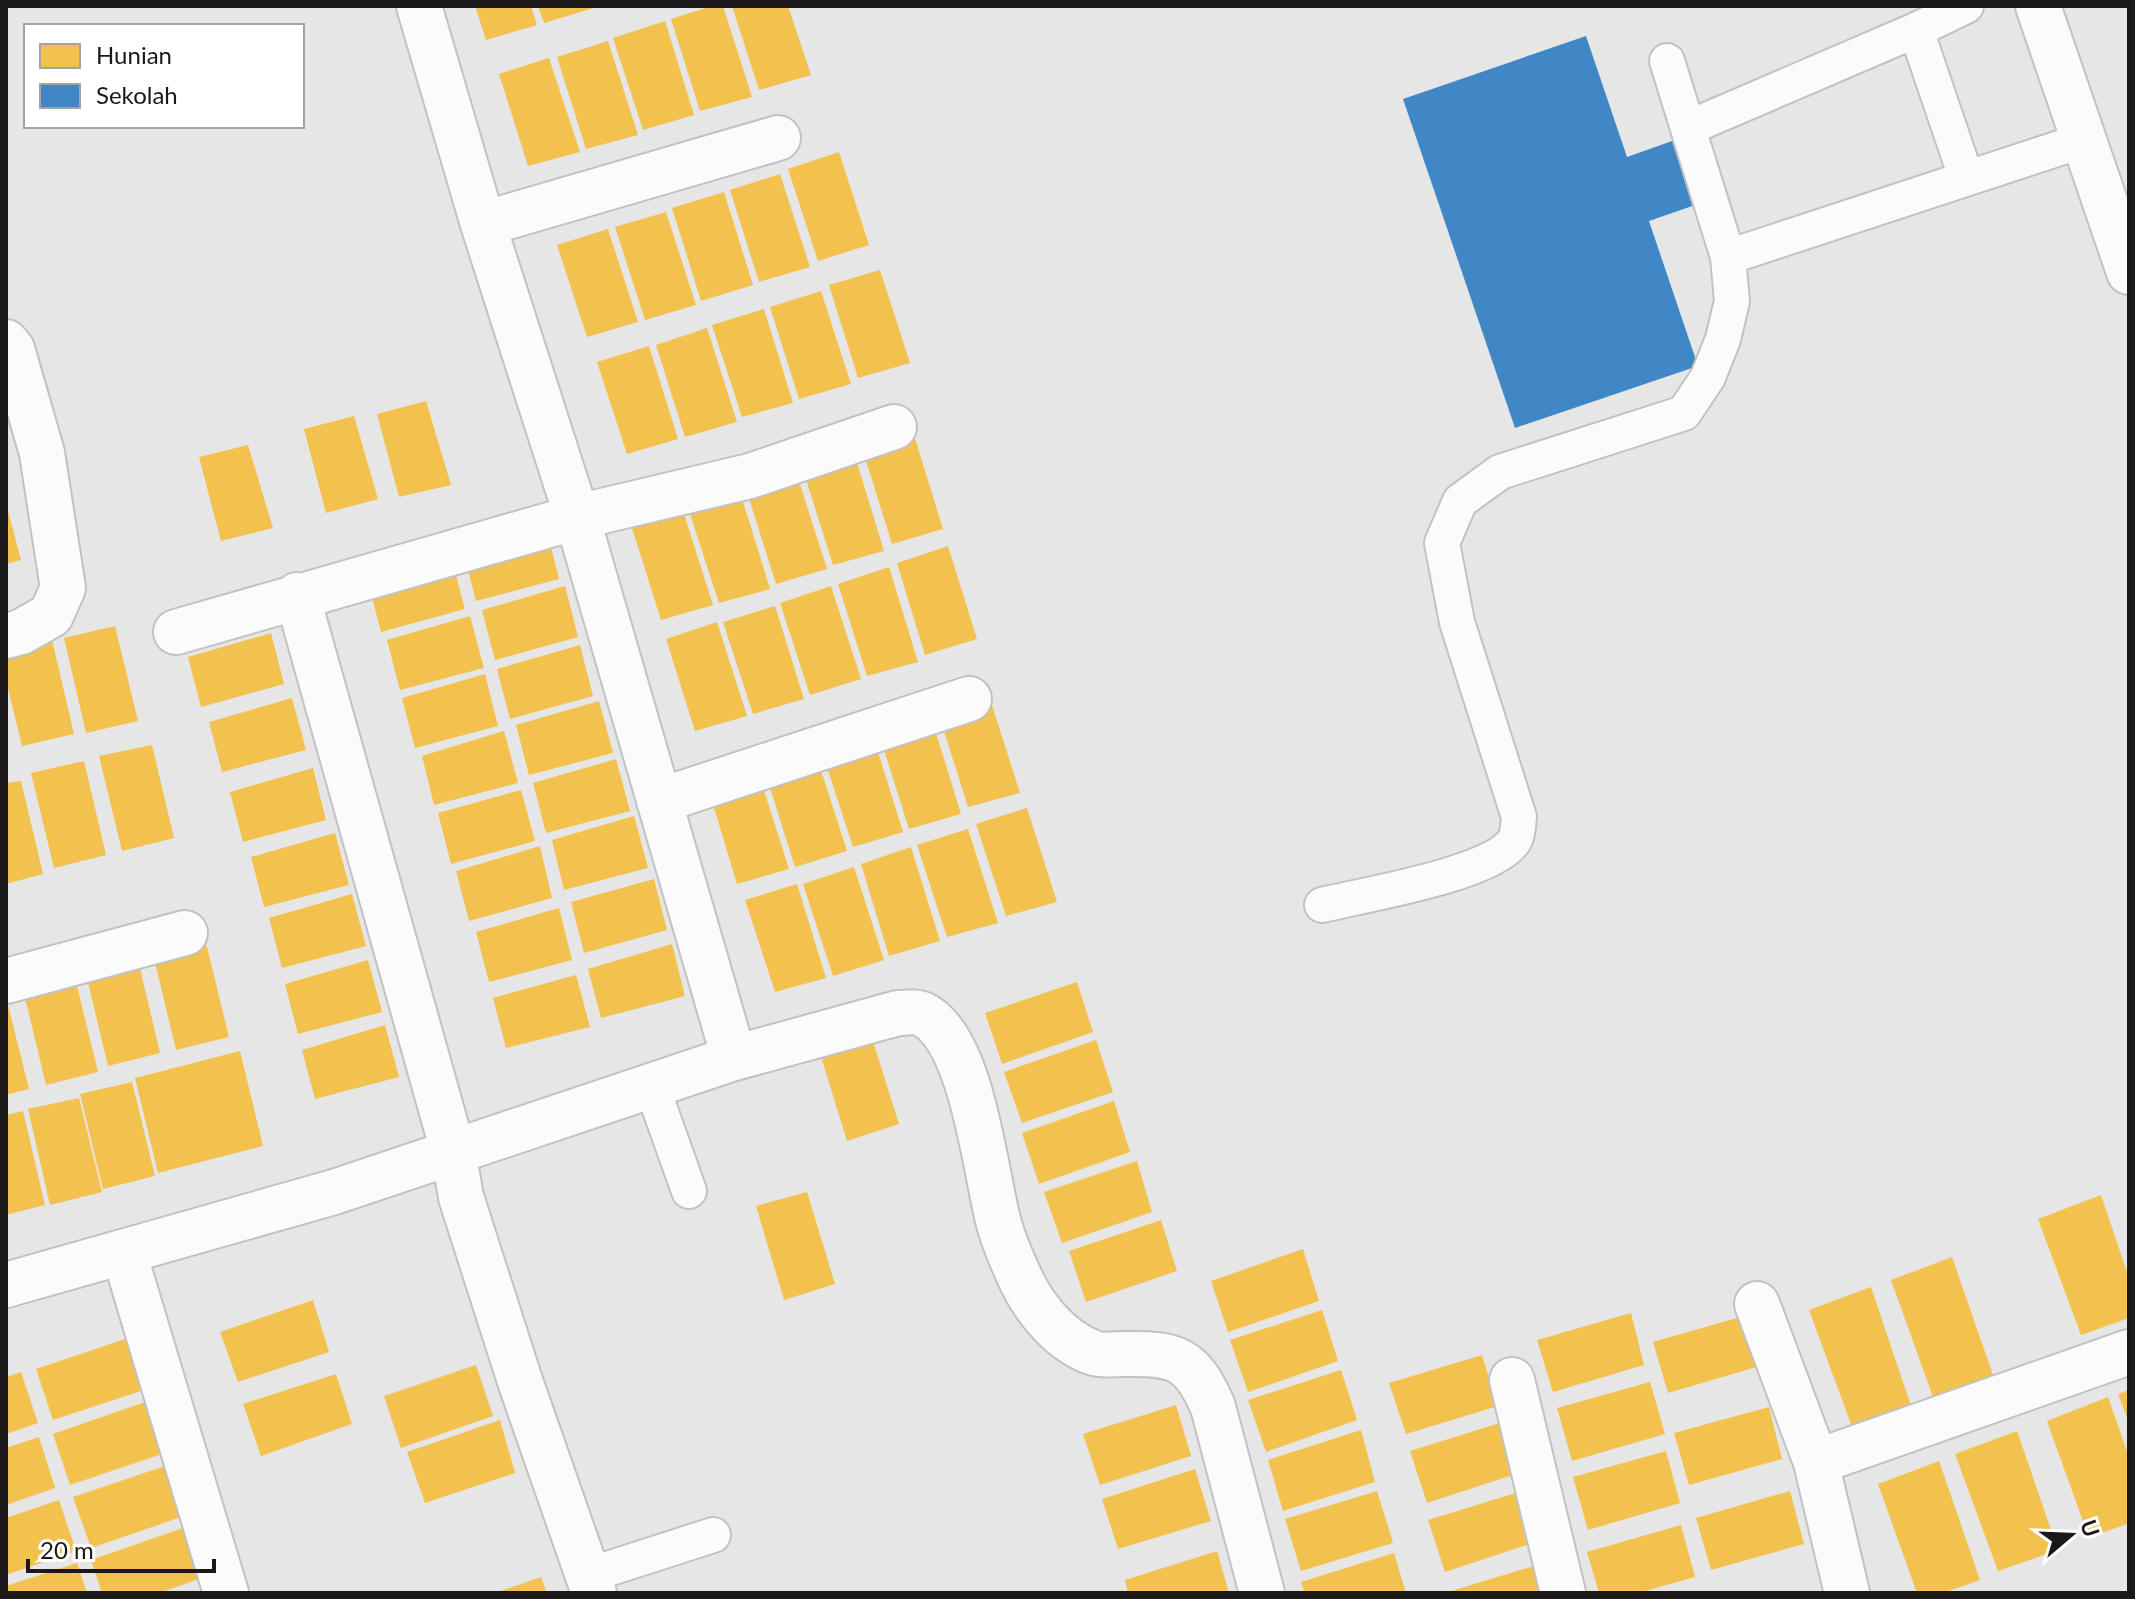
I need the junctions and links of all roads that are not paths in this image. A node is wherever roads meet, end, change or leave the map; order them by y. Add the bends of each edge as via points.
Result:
1 (419, 6) edge
2 (1966, 6) edge
3 (2038, 6) edge
4 (1916, 30) junction
5 (1667, 61) dead end
6 (1688, 128) junction
7 (778, 138) dead end
8 (2084, 140) junction
9 (1966, 177) junction
10 (483, 224) junction
11 (1728, 257) junction
12 (2129, 272) edge
13 (6, 342) edge
14 (894, 427) dead end
15 (577, 517) junction
16 (297, 595) junction
17 (176, 632) dead end
18 (6, 636) edge
19 (969, 699) dead end
20 (659, 801) junction
21 (1322, 905) dead end
22 (185, 933) dead end
23 (6, 981) edge
24 (734, 1058) junction
25 (652, 1087) junction
26 (453, 1151) junction
27 (689, 1191) dead end
28 (124, 1253) junction
29 (6, 1285) edge
30 (1757, 1304) dead end
31 (2129, 1352) edge
32 (1512, 1380) dead end
33 (1816, 1462) junction
34 (713, 1535) dead end
35 (592, 1584) edge
36 (226, 1593) edge
37 (1262, 1593) edge
38 (1563, 1593) edge
39 (1847, 1593) edge

1 - 10 street
2 - 4 lane
3 - 8 street
4 - 6 lane
4 - 9 lane
5 - 6 lane
6 - 11 lane
7 - 10 street
8 - 9 lane
8 - 12 street
9 - 11 lane
10 - 15 street
11 - 21 lane via 1732,301 1723,339 1708,377 1684,413 1500,472 1460,501 1442,543 1457,622 1519,817 1517,839 1489,861 1455,873
13 - 18 street via 42,453 63,588 51,615
14 - 15 street via 750,476
15 - 16 street
15 - 20 street
16 - 17 street
16 - 26 street
19 - 20 street
20 - 24 street
22 - 23 street
24 - 25 street
24 - 37 street via 898,1013 921,1013 940,1029 967,1079 998,1223 1022,1282 1041,1314 1096,1354 1156,1353 1183,1362 1201,1381 1213,1407
25 - 26 street
25 - 27 lane
26 - 28 street
26 - 35 street via 461,1197 520,1381
28 - 29 street
28 - 36 street
30 - 33 street
31 - 33 street
32 - 38 street
33 - 39 street
34 - 35 lane

